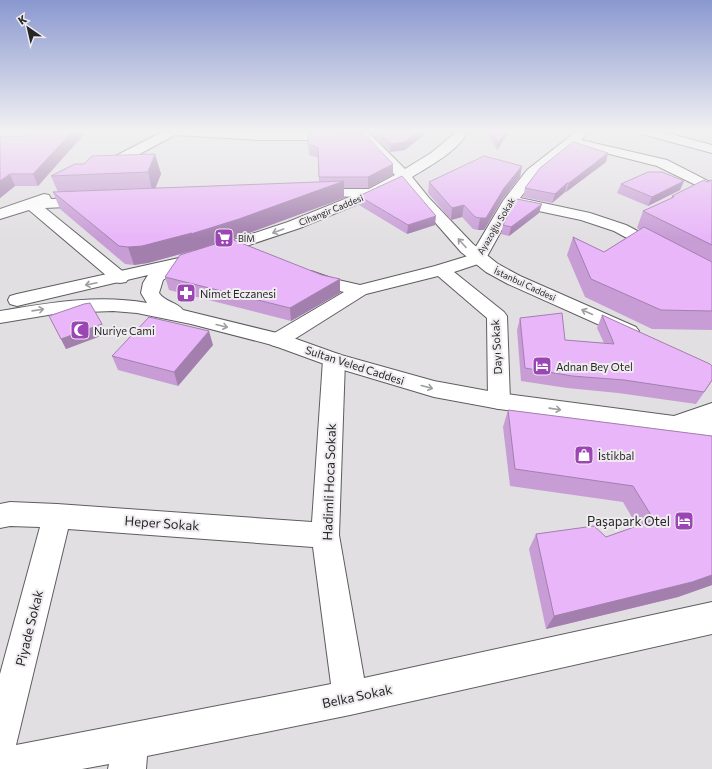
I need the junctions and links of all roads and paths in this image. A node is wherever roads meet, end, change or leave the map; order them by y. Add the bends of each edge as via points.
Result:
1 (107, 166) edge
2 (395, 166) edge
3 (419, 166) edge
4 (541, 166) edge
5 (681, 166) edge
6 (88, 176) edge
7 (404, 176) junction
8 (708, 188) edge
9 (60, 190) edge
10 (372, 193) junction
11 (690, 193) edge
12 (303, 194) edge
13 (424, 201) junction
14 (510, 201) junction
15 (103, 202) edge
16 (31, 204) junction
17 (0, 214) edge
18 (236, 245) junction
19 (257, 254) edge
20 (478, 258) junction
21 (184, 262) junction
22 (293, 268) edge
23 (441, 270) junction
24 (712, 277) edge
25 (120, 278) junction
26 (360, 290) junction
27 (0, 303) edge
28 (0, 317) edge
29 (191, 318) junction
30 (645, 338) edge
31 (278, 340) junction
32 (334, 360) junction
33 (499, 401) junction
34 (712, 412) edge
35 (675, 424) junction
36 (712, 430) edge
37 (0, 516) edge
38 (57, 516) junction
39 (325, 535) junction
40 (712, 618) edge
41 (350, 698) junction
42 (0, 740) edge
43 (129, 755) edge
44 (0, 767) edge

1 - 6 street
2 - 7 street, İstanbul Caddesi
3 - 7 street, Cihangir Caddesi
4 - 14 street, Ayazoğlu Sokak
5 - 8 street
7 - 10 street, Cihangir Caddesi
7 - 13 street, İstanbul Caddesi
8 - 11 street
9 - 16 street
10 - 12 street
10 - 13 street via 404,193
10 -> 18 street, Cihangir Caddesi via 294,225
20 -> 13 street, İstanbul Caddesi
14 - 20 street, Ayazoğlu Sokak
14 - 24 street via 627,225
15 - 16 street
16 - 17 street
16 - 25 street
18 - 19 street
18 - 21 street, Cihangir Caddesi
20 - 23 street
30 -> 20 street, İstanbul Caddesi via 514,280
21 - 25 street
21 - 29 street via 154,277 150,293 155,301 166,308
22 - 26 street via 329,283
23 - 26 street
23 - 33 street, Dayı Sokak via 497,316
25 -> 27 street
26 - 31 street
28 -> 29 street, Sultan Veled Caddesi via 60,307 113,306 137,307
29 -> 31 street, Sultan Veled Caddesi
31 - 32 street, Sultan Veled Caddesi
32 -> 33 street, Sultan Veled Caddesi via 434,389
32 - 39 street, Hadimli Hoca Sokak
33 -> 35 street, Sultan Veled Caddesi
34 - 35 street
35 - 36 street, Sultan Veled Caddesi
37 - 38 street, Heper Sokak
38 - 39 street, Heper Sokak
38 - 42 street, Piyade Sokak
39 - 41 street, Hadimli Hoca Sokak
40 - 41 street, Belka Sokak
41 - 43 street, Belka Sokak
43 - 44 street, Belka Sokak

